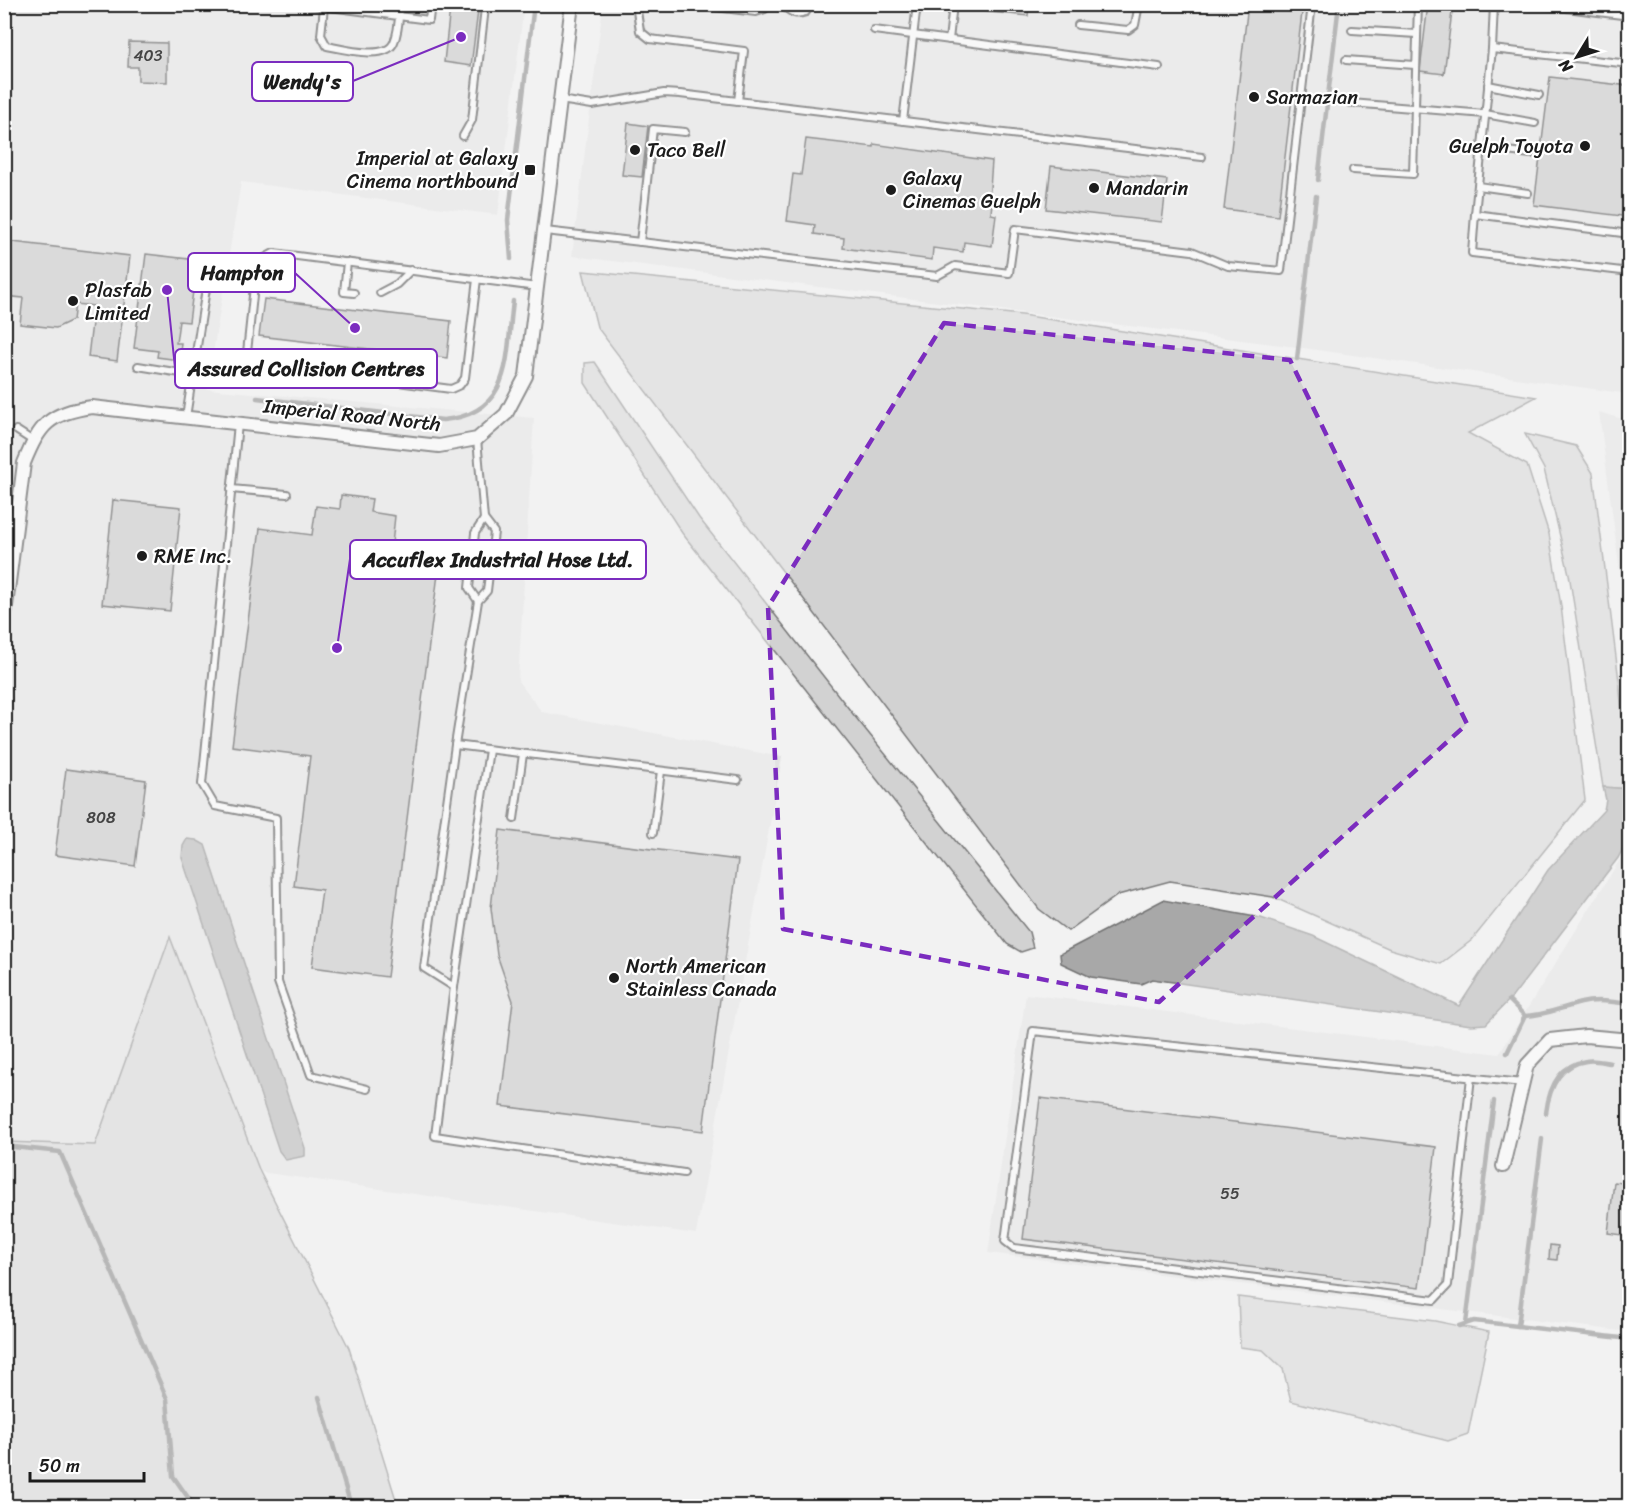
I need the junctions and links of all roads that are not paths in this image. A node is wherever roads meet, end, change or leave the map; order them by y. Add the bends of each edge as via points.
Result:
1 (307, 4) edge
2 (400, 4) edge
3 (431, 4) edge
4 (488, 4) edge
5 (572, 4) edge
6 (636, 4) edge
7 (691, 4) edge
8 (768, 4) edge
9 (785, 4) edge
10 (810, 4) edge
11 (917, 4) edge
12 (953, 4) edge
13 (1139, 4) edge
14 (1312, 4) edge
15 (1400, 4) edge
16 (1494, 4) edge
17 (1534, 4) edge
18 (1418, 5) edge
19 (324, 7) junction
20 (399, 16) junction
21 (1629, 16) edge
22 (1078, 25) dead end
23 (874, 30) dead end
24 (1352, 30) dead end
25 (1417, 34) junction
26 (914, 35) junction
27 (949, 40) junction
28 (1492, 49) junction
29 (1346, 60) dead end
30 (1629, 64) edge
31 (1415, 65) junction
32 (1159, 67) dead end
33 (1488, 85) junction
34 (1539, 95) dead end
35 (560, 100) junction
36 (738, 101) junction
37 (1351, 103) dead end
38 (1415, 109) junction
39 (1485, 114) junction
40 (903, 121) junction
41 (1535, 123) dead end
42 (685, 132) dead end
43 (463, 136) dead end
44 (1482, 148) junction
45 (1531, 154) dead end
46 (1202, 157) dead end
47 (1353, 170) dead end
48 (1478, 186) junction
49 (1528, 193) dead end
50 (1475, 214) junction
51 (545, 231) junction
52 (1629, 236) edge
53 (640, 242) junction
54 (347, 262) junction
55 (210, 263) dead end
56 (411, 270) junction
57 (1627, 272) edge
58 (477, 279) junction
59 (538, 287) junction
60 (354, 293) dead end
61 (380, 293) dead end
62 (138, 366) dead end
63 (192, 375) junction
64 (186, 417) junction
65 (238, 423) junction
66 (16, 430) dead end
67 (477, 439) junction
68 (33, 441) junction
69 (231, 489) junction
70 (287, 494) dead end
71 (484, 519) junction
72 (478, 601) junction
73 (5, 621) edge
74 (455, 745) junction
75 (489, 750) junction
76 (523, 754) junction
77 (661, 771) junction
78 (738, 780) dead end
79 (514, 819) dead end
80 (654, 833) dead end
81 (453, 987) junction
82 (1629, 1040) edge
83 (1471, 1077) junction
84 (1523, 1083) junction
85 (367, 1089) dead end
86 (1503, 1166) dead end
87 (684, 1173) dead end

1 - 19 lane
2 - 20 lane
3 - 20 lane via 429,20
4 - 43 lane via 472,120
5 - 35 street
6 - 36 lane via 640,31 650,39 744,51
7 - 8 lane via 756,12
9 - 10 lane via 798,14 806,12
11 - 26 lane
12 - 27 lane
13 - 22 lane via 1135,25 1128,30
14 - 53 lane via 1281,271 1228,266 1192,251 1015,230 1009,273 955,266 937,276
15 - 18 lane
16 - 28 lane
17 - 21 lane
18 - 25 lane
19 - 20 lane
19 - 20 lane via 321,35 327,46 379,53 390,50 394,43
23 - 26 lane
24 - 25 lane
25 - 31 lane
26 - 27 lane
26 - 40 lane
27 - 32 lane
28 - 30 lane
28 - 33 lane
29 - 31 lane
31 - 38 lane
33 - 34 lane
33 - 39 lane
35 - 36 lane via 592,105 664,93
35 - 51 street
36 - 40 lane
37 - 38 lane
38 - 39 lane
38 - 47 lane via 1413,174
39 - 41 lane
39 - 44 lane
40 - 46 lane
42 - 53 lane via 653,129
44 - 45 lane
44 - 48 lane
48 - 49 lane
48 - 50 lane
50 - 52 lane
50 - 57 lane via 1472,253
51 - 53 lane
51 - 59 street
52 - 57 lane
54 - 56 lane
54 - 58 lane via 274,253 263,259 255,267 246,362 450,389 465,378
54 - 60 lane via 344,292
55 - 63 lane
56 - 58 lane
56 - 61 lane
58 - 59 lane
59 - 67 street via 526,376 506,414
62 - 63 lane
63 - 64 lane
64 - 65 street, Imperial Road North
64 - 68 street, Imperial Road North via 80,408 47,422
65 - 67 street, Imperial Road North via 439,446
65 - 69 lane
66 - 68 lane
67 - 71 lane
68 - 73 street, Imperial Road North via 24,463
69 - 70 lane
69 - 85 lane via 202,784 215,806 276,818 278,982 311,1075
71 - 72 lane via 475,533 469,588
71 - 72 lane via 494,532 487,591
72 - 74 lane
74 - 75 lane
74 - 81 lane via 424,968
75 - 76 lane
75 - 81 lane
76 - 77 lane
76 - 79 lane
77 - 78 lane
77 - 80 lane
81 - 87 lane via 435,1136
82 - 84 street via 1586,1036 1550,1040 1527,1065
83 - 83 lane via 1033,1031 1005,1241 1014,1248 1434,1300 1448,1286
83 - 84 lane
84 - 86 street

